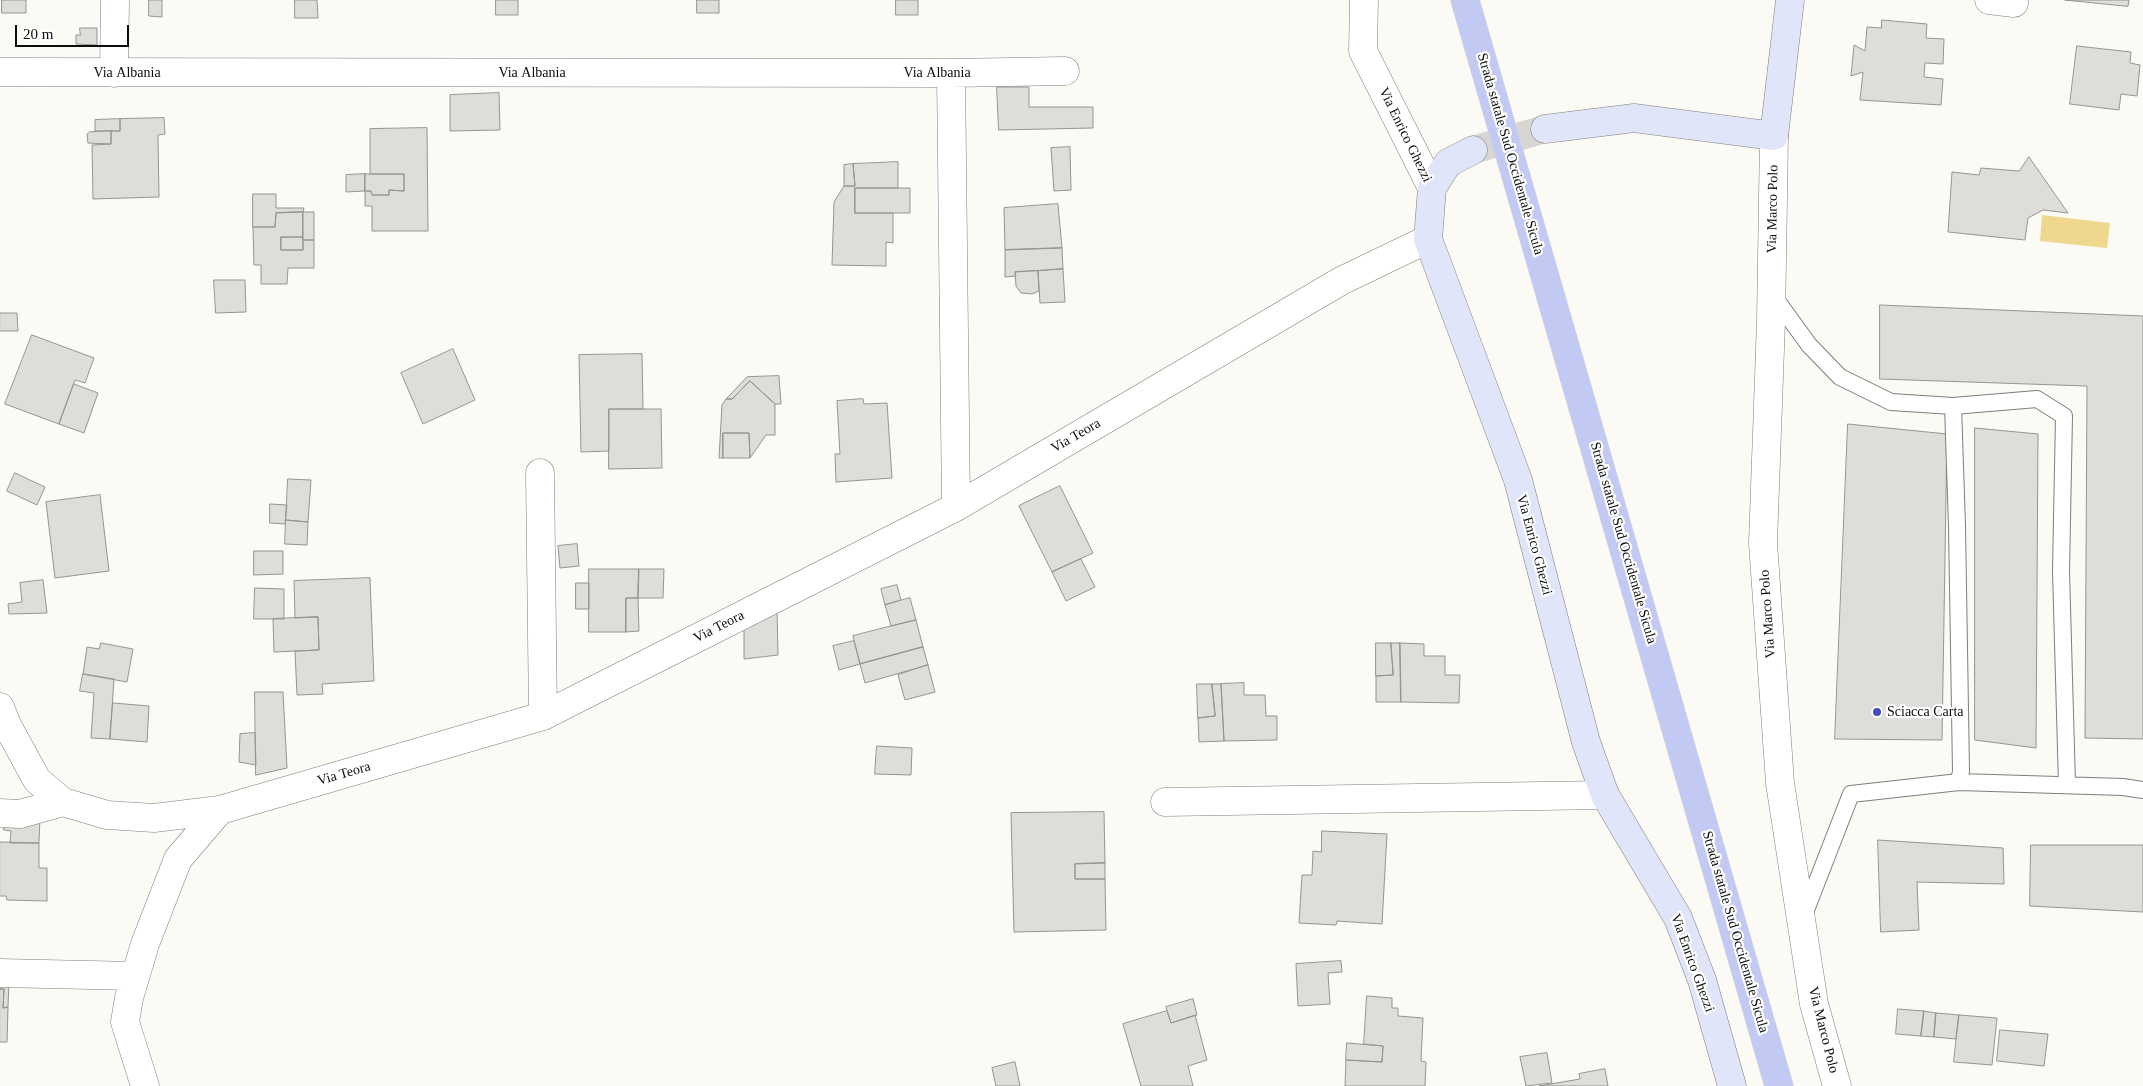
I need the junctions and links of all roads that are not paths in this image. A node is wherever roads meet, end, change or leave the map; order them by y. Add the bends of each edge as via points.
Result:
1 (115, 0) edge
2 (1364, 0) edge
3 (1465, 0) edge
4 (1790, 0) edge
5 (1989, 0) edge
6 (2014, 0) edge
7 (1065, 71) dead end
8 (0, 72) edge
9 (114, 73) junction
10 (951, 73) junction
11 (1544, 130) tunnel mouth
12 (1774, 136) junction
13 (1473, 150) tunnel mouth
14 (1432, 188) junction
15 (1428, 239) junction
16 (1772, 294) junction
17 (1953, 406) junction
18 (540, 472) dead end
19 (956, 507) junction
20 (0, 707) edge
21 (543, 716) junction
22 (1959, 782) junction
23 (2067, 785) junction
24 (2143, 790) edge
25 (1605, 795) junction
26 (63, 802) junction
27 (1165, 802) dead end
28 (220, 810) junction
29 (0, 813) edge
30 (1802, 922) junction
31 (0, 973) edge
32 (135, 976) junction
33 (145, 1086) edge
34 (1732, 1086) edge
35 (1779, 1086) edge
36 (1837, 1086) edge

1 - 9 street
2 - 14 street, Via Enrico Ghezzi via 1363,51
3 - 35 main road, Strada statale Sud Occidentale Sicula
4 - 12 street, Via Marco Polo
5 - 6 street via 2014,3
7 - 10 street, Via Albania
8 - 9 street, Via Albania
9 - 10 street, Via Albania
10 - 19 street
11 - 12 street via 1634,118
12 - 16 street, Via Marco Polo
13 - 14 street via 1448,163
14 - 15 street, Via Enrico Ghezzi
15 - 19 street, Via Teora via 1341,282
15 - 25 street, Via Enrico Ghezzi via 1518,480 1586,742
16 - 17 lane via 1809,345 1840,376 1890,402
16 - 30 street, Via Marco Polo via 1763,543 1780,783
17 - 22 lane
17 - 23 lane via 2037,399 2064,416 2061,571
18 - 21 street
19 - 21 street, Via Teora
20 - 26 street, Via Teora via 38,780
21 - 28 street, Via Teora
22 - 23 lane
22 - 30 lane via 1852,794
23 - 24 lane
25 - 27 street
25 - 34 street, Via Enrico Ghezzi via 1678,918 1702,980
26 - 28 street, Via Teora via 107,815 154,818
26 - 29 street via 20,814
28 - 32 street via 178,859
30 - 36 street, Via Marco Polo via 1814,1004
31 - 32 street
32 - 33 street via 126,1022

